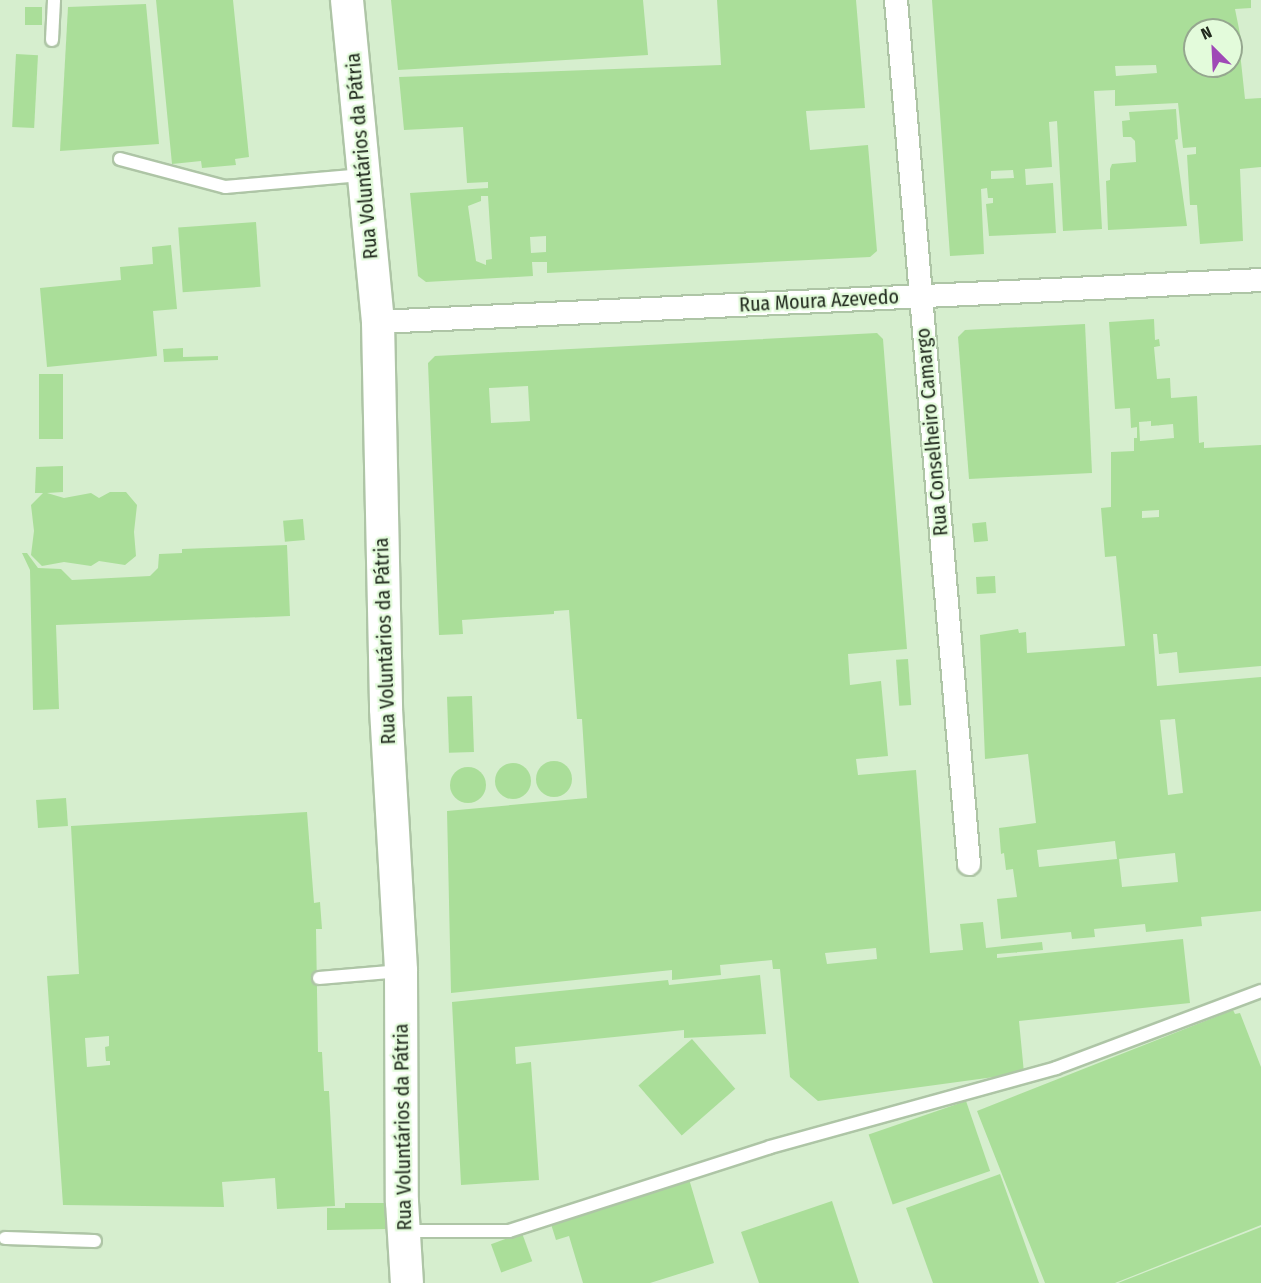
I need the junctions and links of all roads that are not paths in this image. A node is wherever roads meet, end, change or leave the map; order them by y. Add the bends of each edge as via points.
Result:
1 (54, 0) edge
2 (347, 0) edge
3 (896, 0) edge
4 (52, 40) dead end
5 (120, 159) dead end
6 (364, 175) junction
7 (1261, 279) edge
8 (921, 297) junction
9 (378, 322) junction
10 (969, 864) dead end
11 (401, 971) junction
12 (319, 978) dead end
13 (1261, 991) edge
14 (404, 1231) junction
15 (5, 1238) dead end
16 (95, 1241) dead end
17 (408, 1283) edge

1 - 4 lane
2 - 6 main road, Rua Voluntários da Pátria
3 - 8 street, Rua Conselheiro Camargo
5 - 6 lane via 225,187
6 - 9 main road, Rua Voluntários da Pátria
7 - 8 street, Rua Moura Azevedo
8 - 9 street, Rua Moura Azevedo
8 - 10 street, Rua Conselheiro Camargo
9 - 11 main road, Rua Voluntários da Pátria via 386,709
11 - 12 lane
11 - 14 main road, Rua Voluntários da Pátria
13 - 14 lane via 1056,1068 770,1147 508,1231
14 - 17 main road, Rua Voluntários da Pátria
15 - 16 lane

